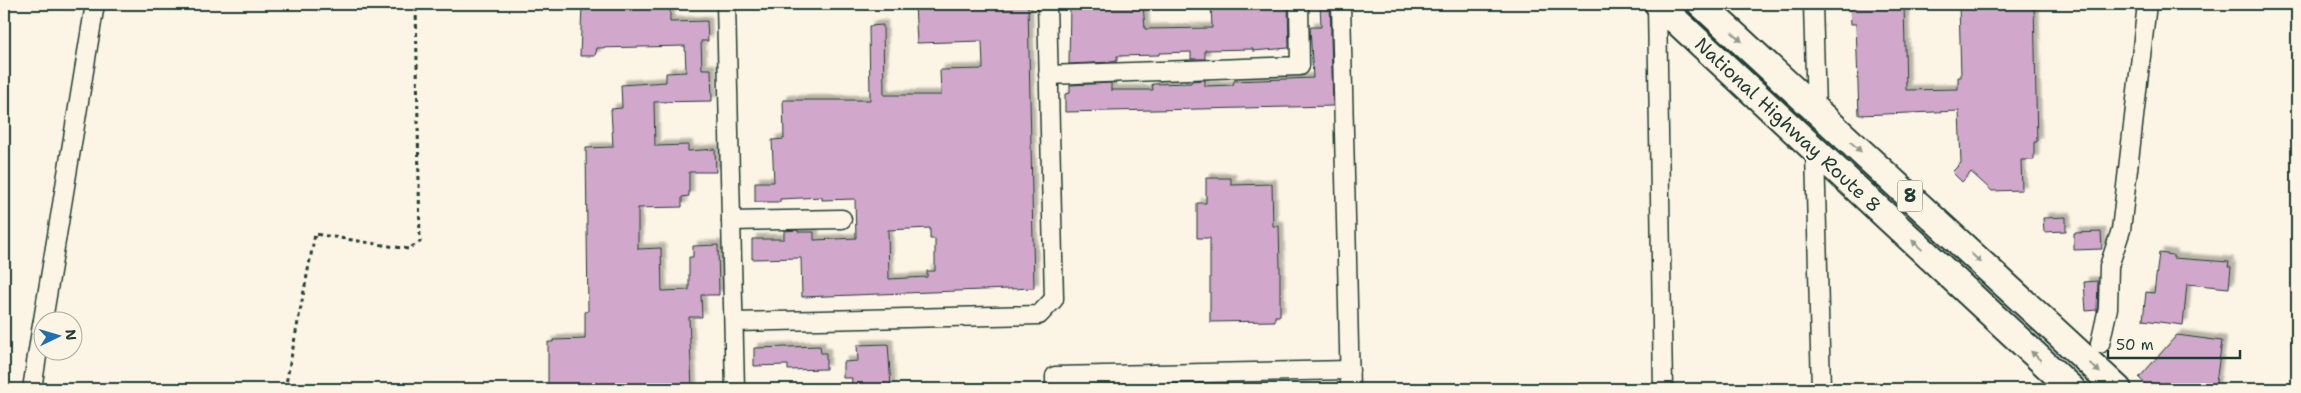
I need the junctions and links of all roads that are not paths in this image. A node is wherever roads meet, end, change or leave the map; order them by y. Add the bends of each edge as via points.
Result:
1 (95, 4) edge
2 (726, 4) edge
3 (1047, 4) edge
4 (1299, 4) edge
5 (1341, 4) edge
6 (1658, 4) edge
7 (1702, 4) edge
8 (1813, 4) edge
9 (2147, 4) edge
10 (1048, 75) junction
11 (1816, 110) junction
12 (1815, 151) junction
13 (842, 219) dead end
14 (731, 221) junction
15 (45, 310) edge
16 (734, 322) junction
17 (2100, 344) tunnel mouth
18 (36, 360) edge
19 (1350, 370) junction
20 (32, 389) edge
21 (735, 389) edge
22 (1055, 389) edge
23 (1350, 389) edge
24 (1663, 389) edge
25 (1821, 389) edge
26 (2072, 389) edge
27 (2118, 389) edge

1 - 15 street
2 - 14 street
3 - 10 street
4 - 10 street via 1300,66
5 - 19 street
6 - 12 highway, National Highway Route 8 / 8
6 - 24 street
7 -> 11 highway, National Highway Route 8 / 8
8 - 11 street
9 - 17 street via 2121,230 2109,266 2108,308
10 - 16 street via 1054,299 1039,315
11 -> 27 highway, National Highway Route 8 / 8
12 - 25 street
26 -> 12 highway, National Highway Route 8 / 8
13 - 14 street
14 - 16 street
16 - 21 street
18 - 20 street
19 - 22 street via 1055,376
19 - 23 street

